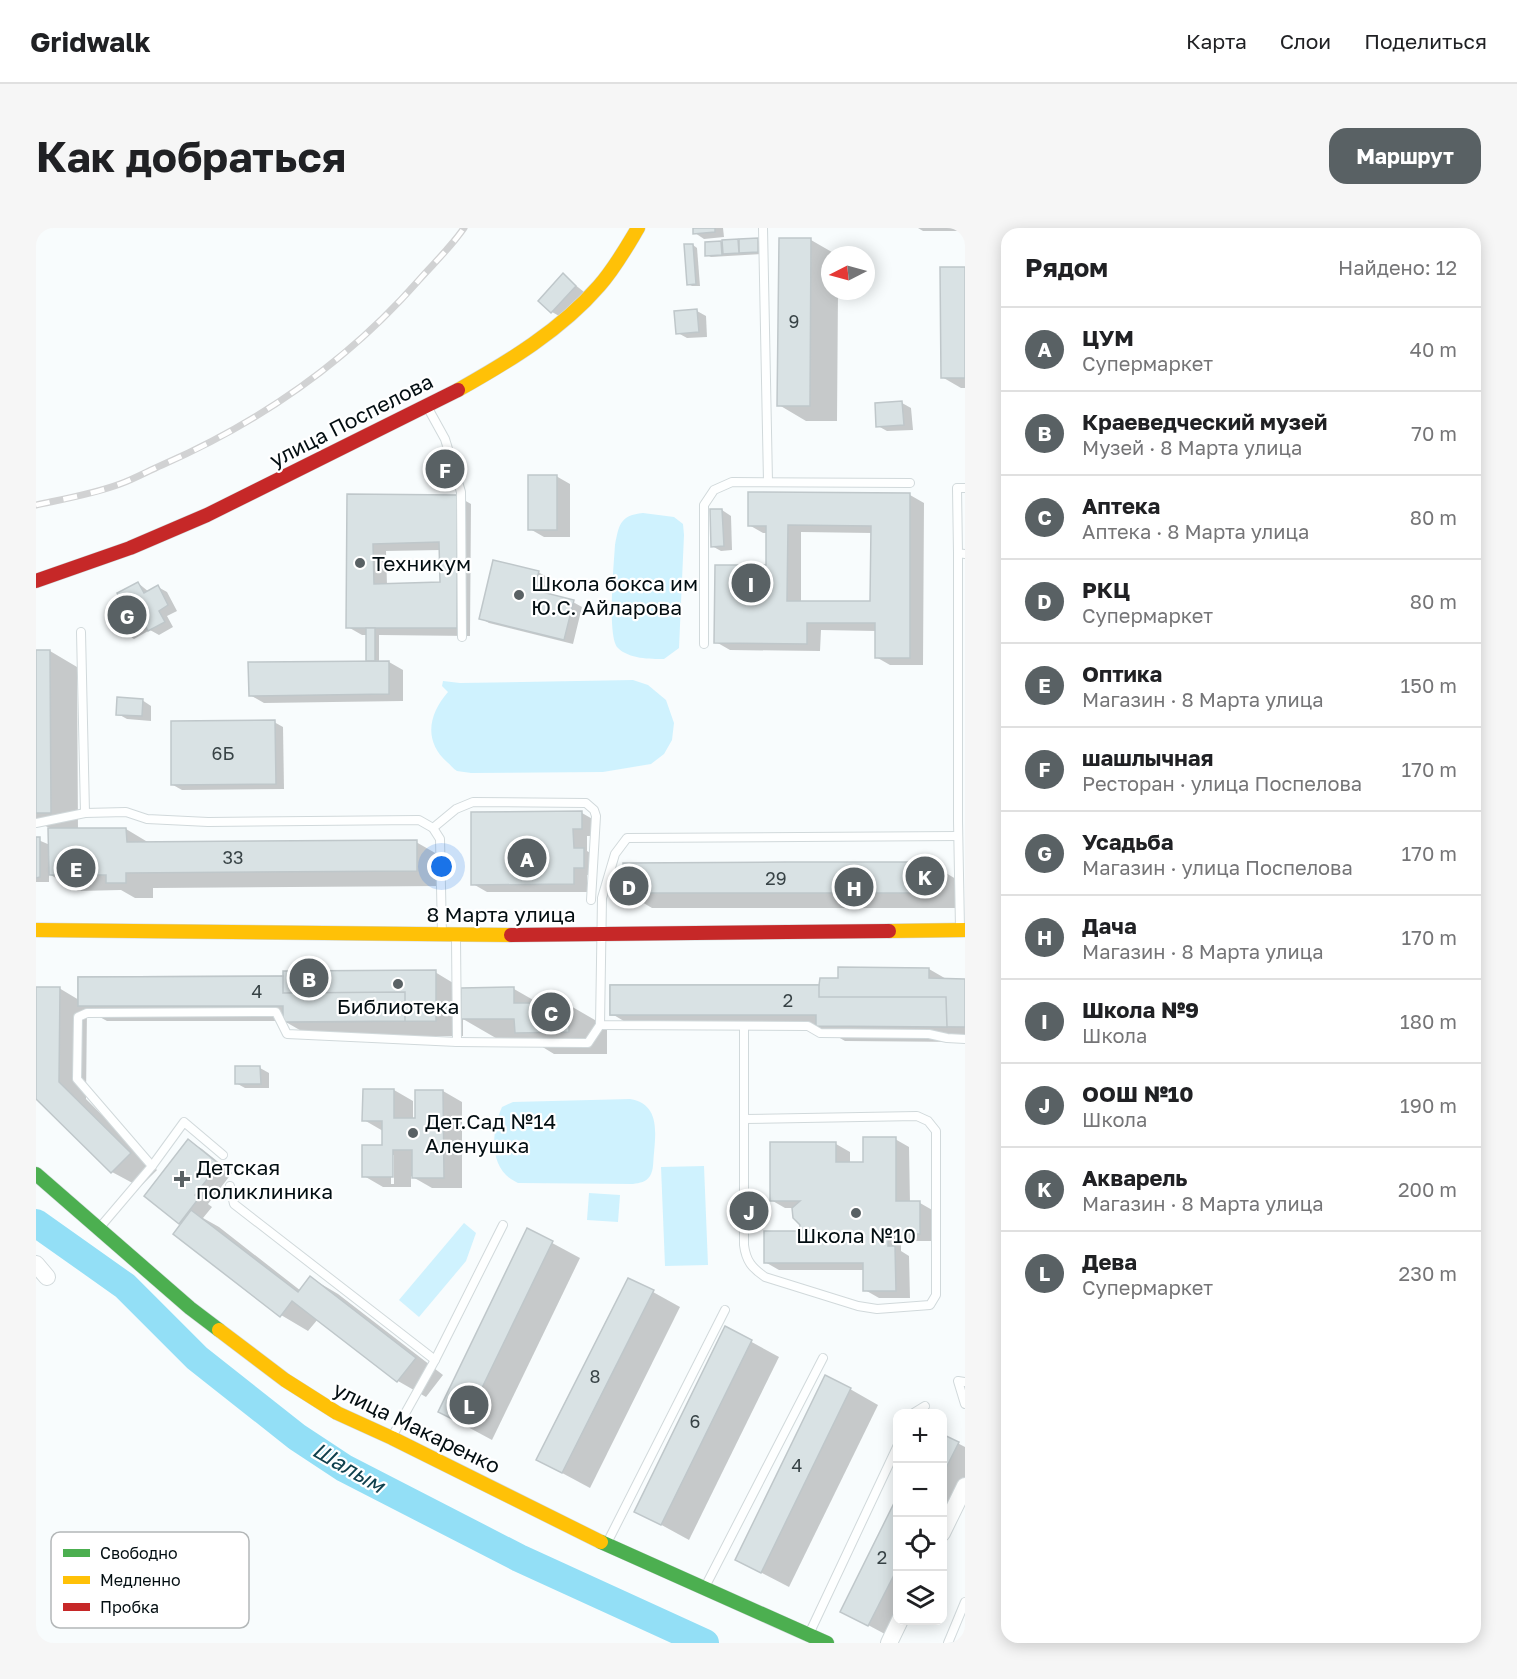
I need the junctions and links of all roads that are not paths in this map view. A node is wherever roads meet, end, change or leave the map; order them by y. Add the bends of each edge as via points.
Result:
1 (638, 228) edge
2 (763, 228) edge
3 (428, 407) junction
4 (768, 482) junction
5 (910, 483) dead end
6 (965, 488) edge
7 (962, 554) edge
8 (36, 581) edge
9 (81, 632) dead end
10 (462, 637) dead end
11 (704, 644) dead end
12 (85, 813) junction
13 (36, 823) edge
14 (433, 828) junction
15 (958, 836) junction
16 (591, 900) dead end
17 (36, 930) edge
18 (963, 930) edge
19 (449, 936) junction
20 (600, 936) junction
21 (600, 1025) junction
22 (744, 1026) junction
23 (965, 1039) edge
24 (458, 1042) junction
25 (745, 1119) junction
26 (223, 1155) dead end
27 (152, 1166) junction
28 (36, 1174) edge
29 (230, 1186) dead end
30 (503, 1226) dead end
31 (98, 1229) junction
32 (36, 1264) edge
33 (47, 1277) dead end
34 (725, 1310) dead end
35 (823, 1358) dead end
36 (435, 1360) junction
37 (965, 1382) edge
38 (965, 1404) edge
39 (926, 1406) dead end
40 (920, 1409) edge
41 (392, 1438) junction
42 (893, 1454) edge
43 (965, 1486) edge
44 (947, 1523) edge
45 (606, 1545) junction
46 (705, 1588) junction
47 (965, 1602) edge
48 (898, 1625) edge
49 (808, 1635) junction
50 (827, 1643) edge
51 (889, 1643) edge
52 (948, 1643) edge

1 - 3 street, улица Поспелова via 615,267 591,296 556,327
2 - 4 lane
3 - 8 street, улица Поспелова via 185,526
3 - 10 lane via 445,439 461,492
4 - 5 lane
4 - 11 lane via 732,482 714,490 704,505
6 - 7 lane via 957,488
7 - 15 lane
9 - 12 lane
12 - 13 lane
12 - 14 lane via 126,812 147,819 208,822 419,820
14 - 16 lane via 456,809 473,802 586,803 596,816
14 - 19 lane via 440,839
15 - 18 lane
15 - 20 lane via 627,838 615,854 602,898
17 - 19 street, 8 Марта улица
18 - 20 street, 8 Марта улица
19 - 20 street, 8 Марта улица
19 - 24 lane
20 - 21 lane
21 - 22 lane
21 - 24 lane via 588,1043
22 - 23 lane via 808,1026 819,1033 929,1034
22 - 25 lane
24 - 27 lane via 287,1034 276,1012 87,1013 78,1017 78,1079
25 - 25 lane via 744,1245 753,1269 765,1277 858,1306 877,1309 930,1305 936,1295 936,1131 928,1120 917,1116
26 - 27 lane via 184,1122
27 - 31 lane
28 - 31 street, улица Макаренко
29 - 36 lane via 234,1204
30 - 36 lane
31 - 41 street, улица Макаренко via 190,1308 285,1380 337,1413
32 - 33 street
34 - 45 lane
35 - 46 lane
36 - 41 lane
37 - 38 lane via 958,1381
39 - 40 lane
41 - 45 street, улица Макаренко
42 - 49 lane
43 - 44 street
45 - 46 street, улица Макаренко
46 - 49 street, улица Макаренко
47 - 52 lane
48 - 51 street
49 - 50 street, улица Макаренко

